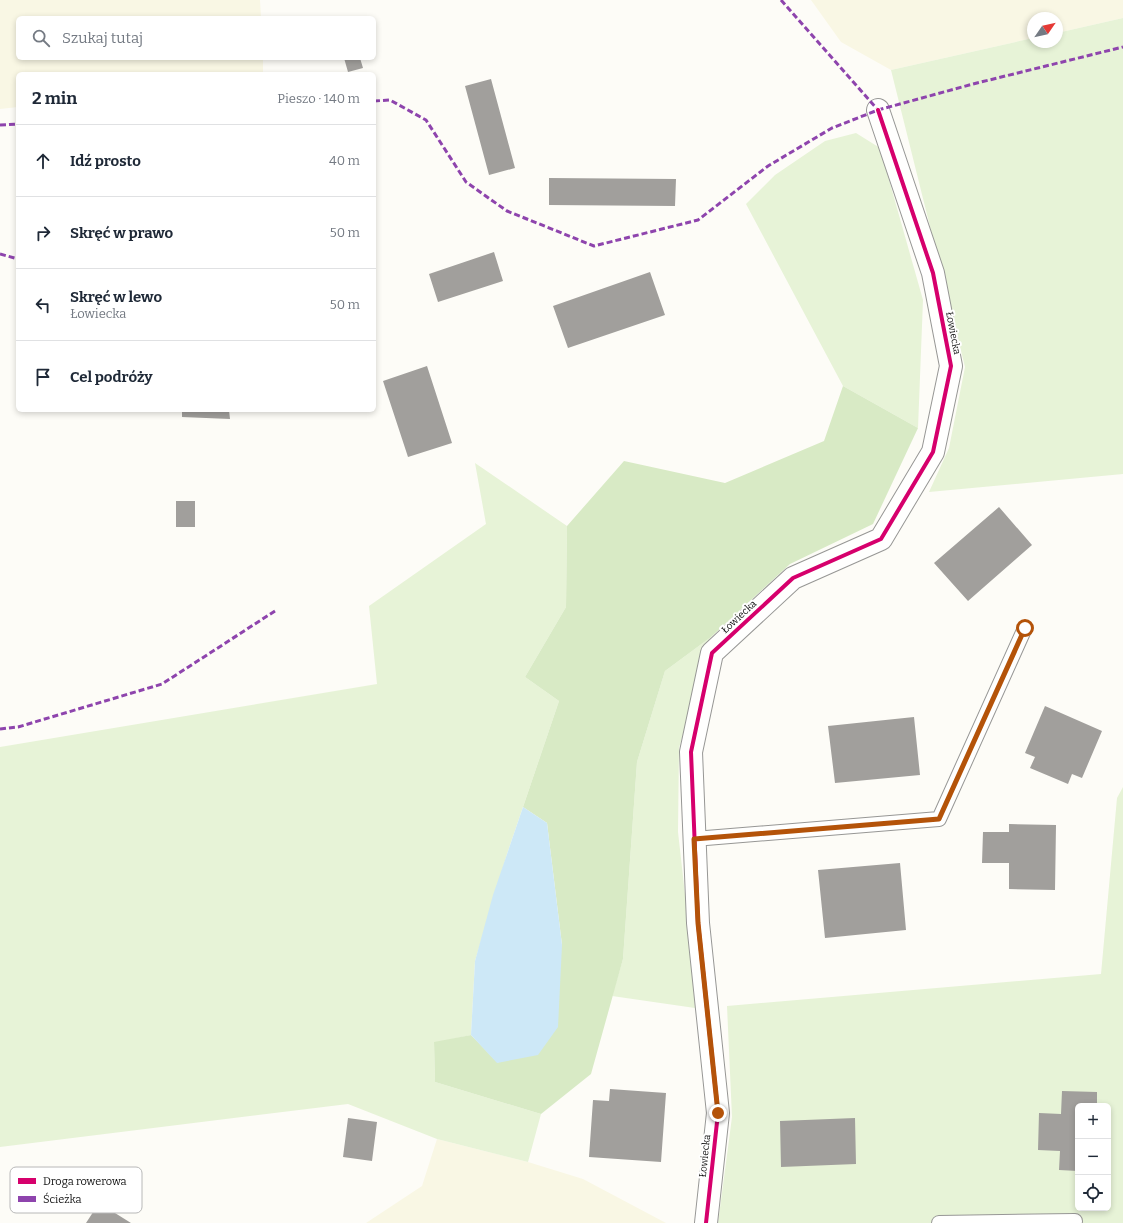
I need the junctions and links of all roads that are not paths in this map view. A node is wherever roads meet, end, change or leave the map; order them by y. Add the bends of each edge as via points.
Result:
1 (878, 110) dead end
2 (1025, 628) dead end
3 (694, 839) junction
4 (1075, 1222) dead end
5 (706, 1223) edge
6 (939, 1223) edge

1 - 3 street, Łowiecka via 933,273 951,366 934,452 881,539 793,578 712,653 691,752
2 - 3 lane via 939,819
3 - 5 street, Łowiecka via 698,923 718,1113
4 - 6 lane

